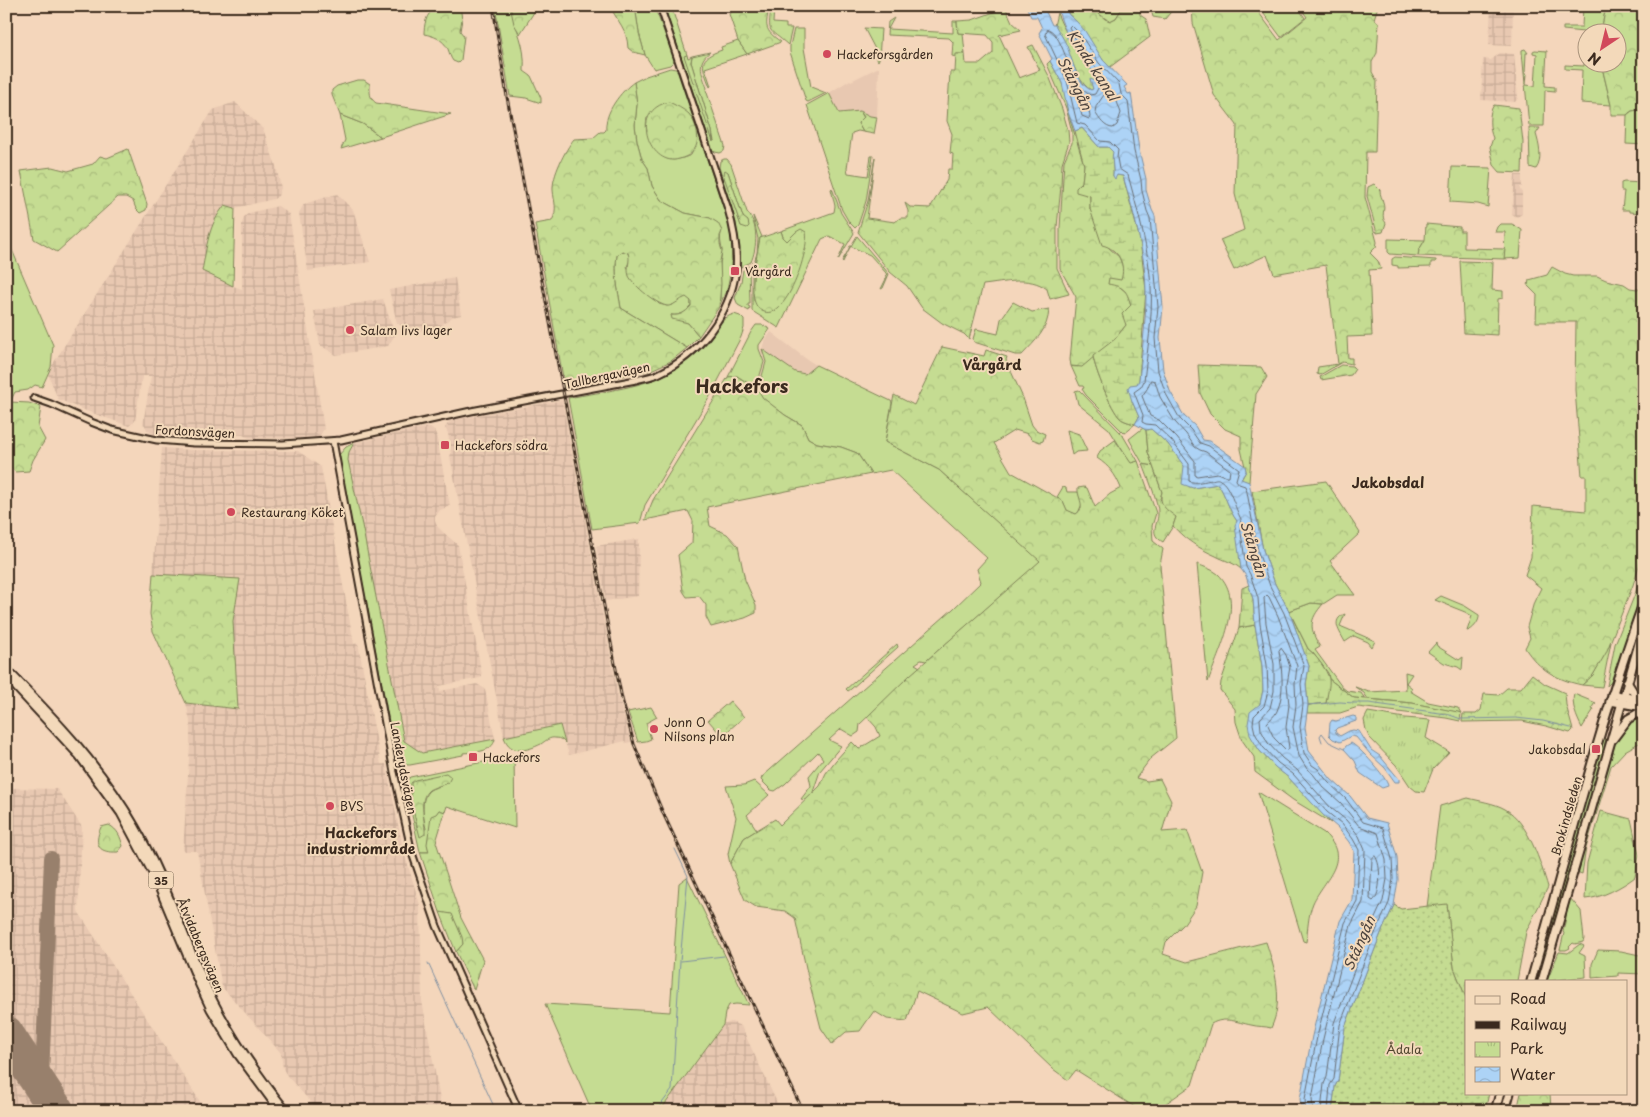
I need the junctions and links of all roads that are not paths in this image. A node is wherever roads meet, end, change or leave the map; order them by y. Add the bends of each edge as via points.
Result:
1 (660, 6) edge
2 (34, 398) dead end
3 (333, 441) junction
4 (1644, 601) edge
5 (1644, 626) edge
6 (6, 669) edge
7 (6, 676) edge
8 (1627, 682) junction
9 (1611, 698) junction
10 (1621, 700) junction
11 (1644, 701) edge
12 (1644, 708) edge
13 (1609, 743) junction
14 (1531, 980) edge
15 (1542, 980) edge
16 (1500, 1094) edge
17 (1510, 1094) edge
18 (280, 1111) edge
19 (286, 1111) edge
20 (519, 1111) edge
21 (1495, 1111) edge
22 (1505, 1111) edge

1 - 3 street, Tallbergavägen via 734,228 736,267 733,284 721,316 712,329 696,348 657,374
2 - 3 street, Fordonsvägen via 112,430 157,440 236,444
3 - 20 street, Landerydsvägen via 400,805 412,853 437,926
4 - 9 main road, Brokindsleden
5 - 8 main road, Brokindsleden
6 - 19 main road, Åtvidabergsvägen / 35 via 83,751 125,810 159,874 216,1007 258,1076
7 - 18 main road, Åtvidabergsvägen / 35 via 79,754 121,813 154,875 211,1009 238,1054
8 - 10 main road, Brokindsleden
8 - 11 main road
9 - 10 main road
9 - 14 main road, Brokindsleden
10 - 11 main road
10 - 12 main road
10 - 13 main road, Brokindsleden
12 - 13 main road via 1628,718
13 - 15 main road, Brokindsleden
16 - 21 main road
17 - 22 main road

